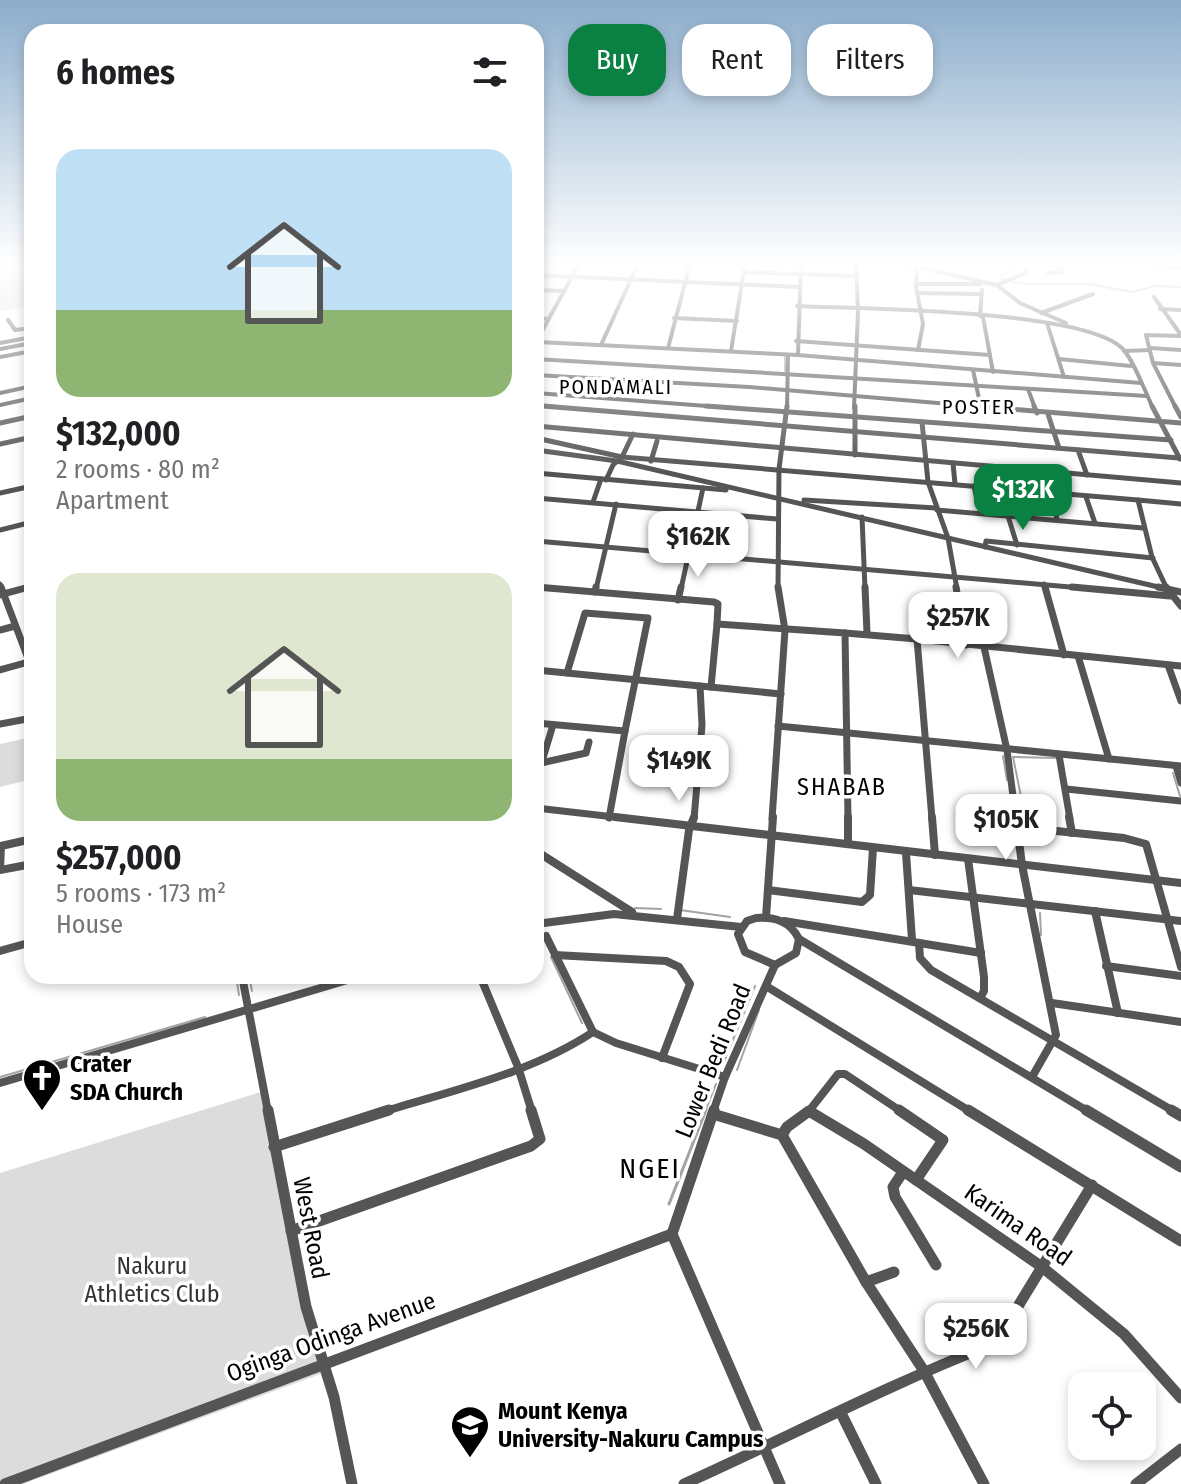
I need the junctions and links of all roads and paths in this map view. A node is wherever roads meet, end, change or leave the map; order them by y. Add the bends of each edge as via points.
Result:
1 (607, 333) edge
2 (671, 333) edge
3 (735, 333) edge
4 (796, 333) edge
5 (860, 333) edge
6 (920, 333) edge
7 (986, 333) edge
8 (1049, 333) edge
9 (1097, 333) edge
10 (1181, 335) edge
11 (24, 339) edge
12 (796, 341) junction
13 (544, 343) edge
14 (24, 344) edge
15 (601, 345) junction
16 (0, 346) edge
17 (626, 346) junction
18 (859, 346) junction
19 (668, 348) junction
20 (1150, 349) junction
21 (918, 350) junction
22 (1181, 350) edge
23 (731, 351) junction
24 (1124, 351) junction
25 (24, 352) edge
26 (788, 355) junction
27 (798, 355) junction
28 (990, 355) junction
29 (0, 357) edge
30 (544, 359) edge
31 (1059, 359) junction
32 (858, 360) junction
33 (620, 363) junction
34 (1153, 363) junction
35 (651, 365) junction
36 (1181, 365) edge
37 (1131, 366) junction
38 (729, 370) junction
39 (973, 370) junction
40 (993, 372) junction
41 (788, 374) junction
42 (544, 375) edge
43 (1064, 377) junction
44 (856, 378) junction
45 (612, 379) junction
46 (649, 381) junction
47 (1141, 383) junction
48 (726, 386) junction
49 (977, 386) junction
50 (24, 388) edge
51 (1028, 389) junction
52 (789, 391) junction
53 (0, 393) edge
54 (544, 394) edge
55 (1147, 396) junction
56 (855, 397) junction
57 (607, 398) junction
58 (24, 400) edge
59 (0, 405) edge
60 (679, 405) junction
61 (544, 406) edge
62 (981, 408) junction
63 (787, 412) junction
64 (1037, 413) junction
65 (1048, 414) junction
66 (671, 416) junction
67 (852, 416) junction
68 (24, 418) edge
69 (1181, 420) edge
70 (922, 422) junction
71 (1163, 422) junction
72 (0, 423) edge
73 (1077, 424) dead end
74 (785, 426) junction
75 (544, 427) edge
76 (853, 432) junction
77 (1055, 432) junction
78 (633, 434) junction
79 (1081, 434) junction
80 (925, 437) junction
81 (24, 439) edge
82 (544, 440) edge
83 (1171, 440) junction
84 (657, 441) dead end
85 (0, 444) edge
86 (1059, 448) junction
87 (781, 449) junction
88 (1078, 450) junction
89 (544, 451) edge
90 (855, 455) junction
91 (1005, 458) dead end
92 (620, 459) junction
93 (1180, 460) edge
94 (651, 461) junction
95 (927, 461) junction
96 (953, 463) junction
97 (1008, 468) junction
98 (779, 469) junction
99 (1043, 471) junction
100 (544, 474) edge
101 (1087, 475) junction
102 (603, 480) junction
103 (928, 482) junction
104 (1181, 483) edge
105 (955, 484) junction
106 (974, 486) junction
107 (24, 488) edge
108 (703, 488) junction
109 (1049, 492) junction
110 (0, 493) edge
111 (756, 493) junction
112 (1086, 497) dead end
113 (782, 498) junction
114 (544, 500) edge
115 (977, 500) dead end
116 (1138, 500) junction
117 (593, 502) junction
118 (1054, 502) dead end
119 (616, 504) junction
120 (1181, 504) edge
121 (936, 509) junction
122 (698, 511) junction
123 (1008, 516) junction
124 (862, 517) junction
125 (777, 519) junction
126 (1057, 520) junction
127 (1095, 523) junction
128 (24, 524) edge
129 (1143, 528) junction
130 (0, 530) edge
131 (948, 538) junction
132 (544, 542) edge
133 (1017, 545) junction
134 (605, 547) junction
135 (985, 547) junction
136 (689, 553) junction
137 (1153, 558) junction
138 (777, 560) junction
139 (863, 567) junction
140 (955, 576) junction
141 (0, 584) edge
142 (1044, 584) junction
143 (24, 588) edge
144 (544, 588) edge
145 (1165, 589) junction
146 (595, 592) junction
147 (1181, 592) edge
148 (2, 594) edge
149 (1170, 596) junction
150 (678, 600) junction
151 (1181, 606) edge
152 (717, 624) junction
153 (15, 626) junction
154 (0, 630) edge
155 (785, 630) junction
156 (845, 633) junction
157 (867, 633) junction
158 (917, 639) junction
159 (966, 645) junction
160 (24, 647) edge
161 (984, 647) junction
162 (1064, 655) junction
163 (1078, 656) junction
164 (24, 665) edge
165 (1168, 665) junction
166 (1181, 666) edge
167 (0, 670) edge
168 (544, 671) edge
169 (567, 673) junction
170 (634, 680) junction
171 (700, 686) junction
172 (711, 687) junction
173 (781, 694) junction
174 (1181, 701) edge
175 (24, 720) edge
176 (0, 724) edge
177 (544, 724) edge
178 (553, 725) junction
179 (778, 726) junction
180 (625, 731) junction
181 (849, 732) junction
182 (589, 742) dead end
183 (927, 742) junction
184 (1007, 750) junction
185 (544, 754) edge
186 (1059, 755) junction
187 (1109, 759) junction
188 (544, 762) edge
189 (1178, 766) edge
190 (1181, 783) edge
191 (1066, 789) junction
192 (1181, 801) edge
193 (544, 809) edge
194 (609, 818) junction
195 (693, 826) junction
196 (1018, 827) junction
197 (1072, 833) junction
198 (772, 835) junction
199 (24, 841) edge
200 (848, 844) junction
201 (0, 846) edge
202 (873, 848) junction
203 (906, 853) junction
204 (935, 855) junction
205 (544, 856) edge
206 (968, 859) junction
207 (24, 865) edge
208 (1022, 865) junction
209 (0, 869) edge
210 (1154, 880) junction
211 (1181, 883) edge
212 (768, 890) junction
213 (909, 890) junction
214 (973, 896) junction
215 (1032, 904) junction
216 (1095, 911) junction
217 (634, 913) junction
218 (766, 917) junction
219 (677, 919) junction
220 (1168, 919) junction
221 (784, 921) junction
222 (1181, 921) edge
223 (544, 922) edge
224 (741, 927) junction
225 (546, 936) dead end
226 (799, 939) junction
227 (916, 942) junction
228 (24, 944) edge
229 (0, 951) edge
230 (981, 953) junction
231 (555, 955) junction
232 (775, 965) junction
233 (1106, 966) junction
234 (1181, 967) edge
235 (1181, 976) edge
236 (243, 984) edge
237 (333, 984) edge
238 (483, 984) edge
239 (766, 986) junction
240 (980, 998) junction
241 (1052, 1003) junction
242 (247, 1009) junction
243 (1118, 1013) junction
244 (1181, 1022) edge
245 (593, 1032) junction
246 (1053, 1042) junction
247 (662, 1058) junction
248 (518, 1067) junction
249 (725, 1077) junction
250 (1032, 1077) junction
251 (0, 1083) edge
252 (809, 1111) junction
253 (713, 1114) junction
254 (1181, 1116) edge
255 (782, 1135) junction
256 (274, 1147) junction
257 (1181, 1167) edge
258 (903, 1172) junction
259 (916, 1180) junction
260 (1092, 1185) junction
261 (291, 1231) junction
262 (672, 1234) junction
263 (1181, 1241) edge
264 (936, 1265) dead end
265 (1042, 1267) junction
266 (894, 1272) dead end
267 (866, 1282) junction
268 (322, 1364) junction
269 (924, 1371) junction
270 (1181, 1398) edge
271 (841, 1413) junction
272 (764, 1449) junction
273 (1181, 1449) edge
274 (5, 1484) edge
275 (352, 1484) edge
276 (684, 1484) edge
277 (780, 1484) edge
278 (876, 1484) edge
279 (984, 1484) edge
280 (1136, 1484) edge

1 - 15 street
2 - 19 street
3 - 23 street
4 - 12 street
5 - 18 street
6 - 21 street
7 - 28 street
8 - 31 street
9 - 24 street via 1118,342
10 - 20 street via 1147,334
11 - 16 street
12 - 18 street
12 - 27 street
13 - 15 street
14 - 16 street
15 - 17 street
17 - 19 street
17 - 33 street
18 - 21 street
18 - 32 street
19 - 23 street
20 - 22 street
20 - 24 street
20 - 34 street
21 - 28 street
23 - 26 street
24 - 37 street
25 - 29 street
26 - 27 street
26 - 41 street
27 - 32 street
28 - 40 street
30 - 33 street
31 - 37 street
31 - 43 street
32 - 39 street
32 - 44 street
33 - 35 street
34 - 36 street
34 - 69 street
35 - 38 street
35 - 46 street
37 - 47 street
38 - 41 street
38 - 48 street
39 - 40 street
39 - 49 street
40 - 43 street
41 - 44 street
41 - 52 street
42 - 45 street
43 - 47 street
44 - 49 street
44 - 56 street
45 - 46 street
45 - 57 street
46 - 48 street
47 - 55 street
48 - 52 street
49 - 51 street
49 - 62 street
50 - 53 street
51 - 55 street
51 - 64 street
52 - 56 street
52 - 63 street
54 - 57 street
55 - 71 street
56 - 62 street
56 - 67 street
57 - 60 street
58 - 59 street
60 - 63 street
60 - 66 street
61 - 66 street
62 - 64 street
63 - 67 street
63 - 74 street
64 - 65 street
65 - 71 street
65 - 77 street
66 - 74 street
67 - 70 street
67 - 76 street
68 - 72 street
69 - 71 street
70 - 77 street
70 - 80 street
71 - 83 street
73 - 79 street
74 - 76 street
74 - 87 street
75 - 78 street
76 - 80 street
76 - 90 street
77 - 79 street
77 - 86 street
78 - 87 street
78 - 92 street
79 - 83 street
80 - 86 street
80 - 95 street
81 - 85 street
82 - 92 street
83 - 93 street
84 - 94 street
86 - 88 street
87 - 90 street
87 - 98 street
88 - 93 street
88 - 101 street
89 - 92 street
90 - 95 street
91 - 97 street
92 - 94 street
92 - 102 street
92 - 111 street
94 - 98 street
95 - 96 street
95 - 103 street
96 - 97 street
96 - 105 street
97 - 99 street
98 - 103 street
98 - 113 street
99 - 101 street
99 - 109 street
100 - 102 street
101 - 104 street
102 - 108 street
102 - 117 street
103 - 105 street
103 - 121 street
105 - 106 street
106 - 109 street
106 - 115 street
107 - 110 street
108 - 111 street
108 - 122 street
109 - 116 street
111 - 113 street
112 - 127 street
113 - 121 street
113 - 124 street
113 - 125 street
114 - 117 street
116 - 120 street
116 - 129 street
117 - 119 street
118 - 126 street
119 - 122 street
119 - 134 street
121 - 123 street
121 - 131 street
122 - 125 street
122 - 136 street
123 - 126 street
123 - 133 street
124 - 131 street
124 - 139 street
125 - 138 street
126 - 127 street
127 - 129 street
128 - 130 street
129 - 137 street
131 - 135 street
131 - 140 street
132 - 134 street
133 - 135 street via 985,541
133 - 137 street
134 - 136 street
134 - 146 street
135 - 145 street
136 - 138 street
136 - 150 street
137 - 145 street
138 - 139 street
138 - 155 street
139 - 140 street
139 - 157 street
140 - 142 street
140 - 159 street
141 - 148 street
142 - 149 street
142 - 162 street
143 - 148 street
144 - 146 street
145 - 147 street
145 - 149 street
146 - 150 street
148 - 153 street
149 - 151 street
150 - 152 street via 717,603
152 - 155 street
152 - 172 street
153 - 154 street
153 - 160 street
155 - 156 street
155 - 173 street
156 - 157 street
156 - 181 street
157 - 158 street
158 - 159 street
158 - 183 street
159 - 161 street
161 - 162 street
161 - 184 street
162 - 163 street
163 - 165 street
163 - 187 street
164 - 167 street
165 - 166 street
165 - 174 street
168 - 169 street
169 - 170 street
169 - 170 street via 585,613 646,617
170 - 171 street
170 - 180 street
171 - 172 street
171 - 195 street
172 - 173 street
173 - 179 street
175 - 176 street
177 - 178 street
178 - 180 street
178 - 185 street
179 - 181 street
179 - 198 street
180 - 194 street
181 - 183 street
181 - 200 street
182 - 188 street via 586,753
183 - 184 street
183 - 204 street
184 - 186 street
184 - 196 street
186 - 187 street
186 - 191 street
187 - 189 street
189 - 190 street
191 - 192 street
191 - 197 street
193 - 194 street
194 - 195 street
195 - 198 street
195 - 219 street
196 - 197 street
196 - 208 street
197 - 210 street via 1146,844
198 - 200 street
198 - 212 street
199 - 201 street
200 - 202 street
201 - 209 street
202 - 203 street
202 - 212 street via 870,895 862,902
203 - 204 street
203 - 213 street
204 - 206 street
205 - 217 street
206 - 208 street
206 - 214 street
207 - 209 street
208 - 210 street
208 - 215 street
210 - 211 street
210 - 220 street
212 - 218 street
213 - 214 street
213 - 227 street
214 - 215 street
214 - 230 street
215 - 216 street
215 - 241 street
216 - 220 street
216 - 233 street
217 - 219 street
217 - 223 street via 580,913
218 - 221 street
218 - 224 street
219 - 224 street
220 - 222 street
220 - 234 street
221 - 226 street
221 - 227 street
224 - 232 street via 738,941 746,954
225 - 231 street
226 - 232 street via 796,953
226 - 250 street
227 - 230 street
227 - 240 street via 923,964
228 - 229 street
230 - 240 street
231 - 245 street
231 - 247 street via 657,960 679,967 690,984
232 - 239 street, Lower Bedi Road
233 - 235 street
233 - 243 street
236 - 242 street, West Road
237 - 242 street
238 - 248 street
239 - 249 street, Lower Bedi Road
239 - 260 street
240 - 246 street
241 - 243 street
241 - 246 street
242 - 251 street
242 - 256 street, West Road
243 - 244 street
245 - 247 street
245 - 248 street via 566,1050
246 - 250 street
246 - 254 street
247 - 249 street
248 - 256 street
248 - 261 street via 541,1133 538,1142
249 - 253 street, Lower Bedi Road
250 - 257 street
252 - 255 street
252 - 258 street, Karima Road
252 - 259 street via 841,1073 943,1140
253 - 255 street
253 - 262 street, Lower Bedi Road
255 - 267 street
256 - 261 street, West Road
258 - 259 street, Karima Road
258 - 264 street via 893,1187 895,1197
259 - 265 street, Karima Road
260 - 263 street
260 - 265 street
261 - 268 street, West Road
262 - 268 street, Oginga Odinga Avenue
262 - 272 street
265 - 269 street via 998,1339 983,1350
265 - 270 street, Karima Road via 1124,1334
266 - 267 street
267 - 269 street
268 - 274 street, Oginga Odinga Avenue
268 - 275 street, West Road
269 - 271 street
269 - 279 street
271 - 272 street
271 - 278 street
272 - 276 street
272 - 277 street
273 - 280 street

